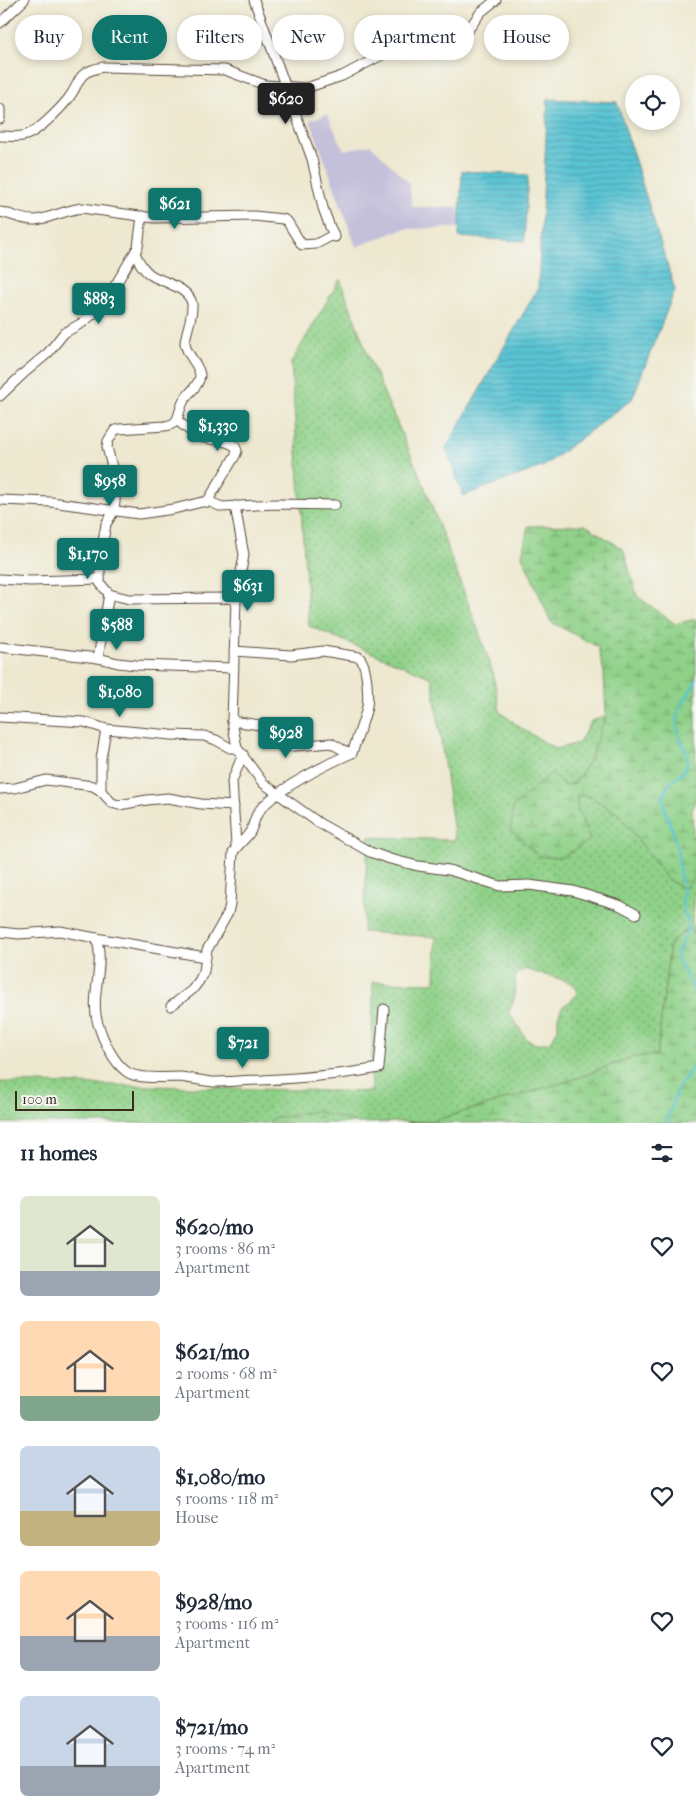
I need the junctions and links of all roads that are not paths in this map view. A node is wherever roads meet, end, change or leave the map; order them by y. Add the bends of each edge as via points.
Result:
1 (24, 0) edge
2 (254, 0) edge
3 (496, 0) edge
4 (0, 23) edge
5 (284, 87) junction
6 (0, 109) edge
7 (0, 119) edge
8 (0, 136) edge
9 (0, 212) edge
10 (142, 216) junction
11 (135, 253) junction
12 (0, 396) edge
13 (177, 420) junction
14 (0, 500) edge
15 (207, 502) junction
16 (235, 506) junction
17 (335, 506) dead end
18 (93, 508) junction
19 (114, 511) junction
20 (106, 524) junction
21 (0, 579) edge
22 (100, 579) junction
23 (109, 594) junction
24 (236, 600) junction
25 (0, 647) edge
26 (234, 650) junction
27 (98, 658) junction
28 (233, 668) junction
29 (0, 717) edge
30 (232, 721) junction
31 (106, 729) junction
32 (240, 751) junction
33 (352, 753) junction
34 (0, 789) edge
35 (101, 791) junction
36 (277, 795) junction
37 (234, 806) junction
38 (236, 846) junction
39 (636, 914) dead end
40 (0, 932) edge
41 (96, 938) junction
42 (205, 957) junction
43 (171, 1006) dead end
44 (384, 1009) dead end

1 - 4 street
2 - 5 street
3 - 5 street via 481,12 468,30 399,46 342,76 306,88
5 - 8 street via 265,85 225,70 103,67 82,75 69,98 33,132 25,136
5 - 10 street via 312,159 323,208 334,236 316,244 302,245 290,224 283,219
6 - 7 street
9 - 10 street via 26,220 82,208
10 - 11 street
11 - 12 street via 103,306 64,333 48,353
11 - 13 street via 150,275 174,286 192,301 185,343 200,376 185,399
13 - 15 street via 202,438 223,440 235,446 237,451
13 - 19 street via 165,426 129,427 112,433 107,448 116,491
14 - 18 street
15 - 16 street via 222,507
15 - 19 street via 138,514
16 - 17 street
16 - 24 street via 244,555
18 - 19 street
18 - 20 street
19 - 20 street
20 - 22 street
21 - 22 street
22 - 23 street
23 - 24 street via 130,599
23 - 27 street
24 - 26 street
25 - 27 street
26 - 28 street
26 - 33 street via 291,655 323,651 362,659 366,670 367,708
27 - 28 street via 136,665
28 - 30 street
29 - 31 street via 84,722
30 - 32 street
30 - 33 street via 260,725 271,740 283,747 331,743
31 - 32 street via 204,736
31 - 35 street via 101,759
32 - 36 street via 263,783
32 - 37 street via 232,781
33 - 36 street via 326,764
34 - 35 street via 46,780 93,786
35 - 37 street via 112,803 120,805 168,798
36 - 38 street via 258,813 250,833
36 - 39 street via 356,846 390,860 449,870 500,886 529,885 573,891 619,905
37 - 38 street
38 - 42 street via 228,914
40 - 41 street via 60,931
41 - 42 street
41 - 44 street via 99,949 95,1006 98,1024 117,1061 128,1073 137,1076 182,1077 213,1082 313,1077 379,1068
42 - 43 street via 199,981

